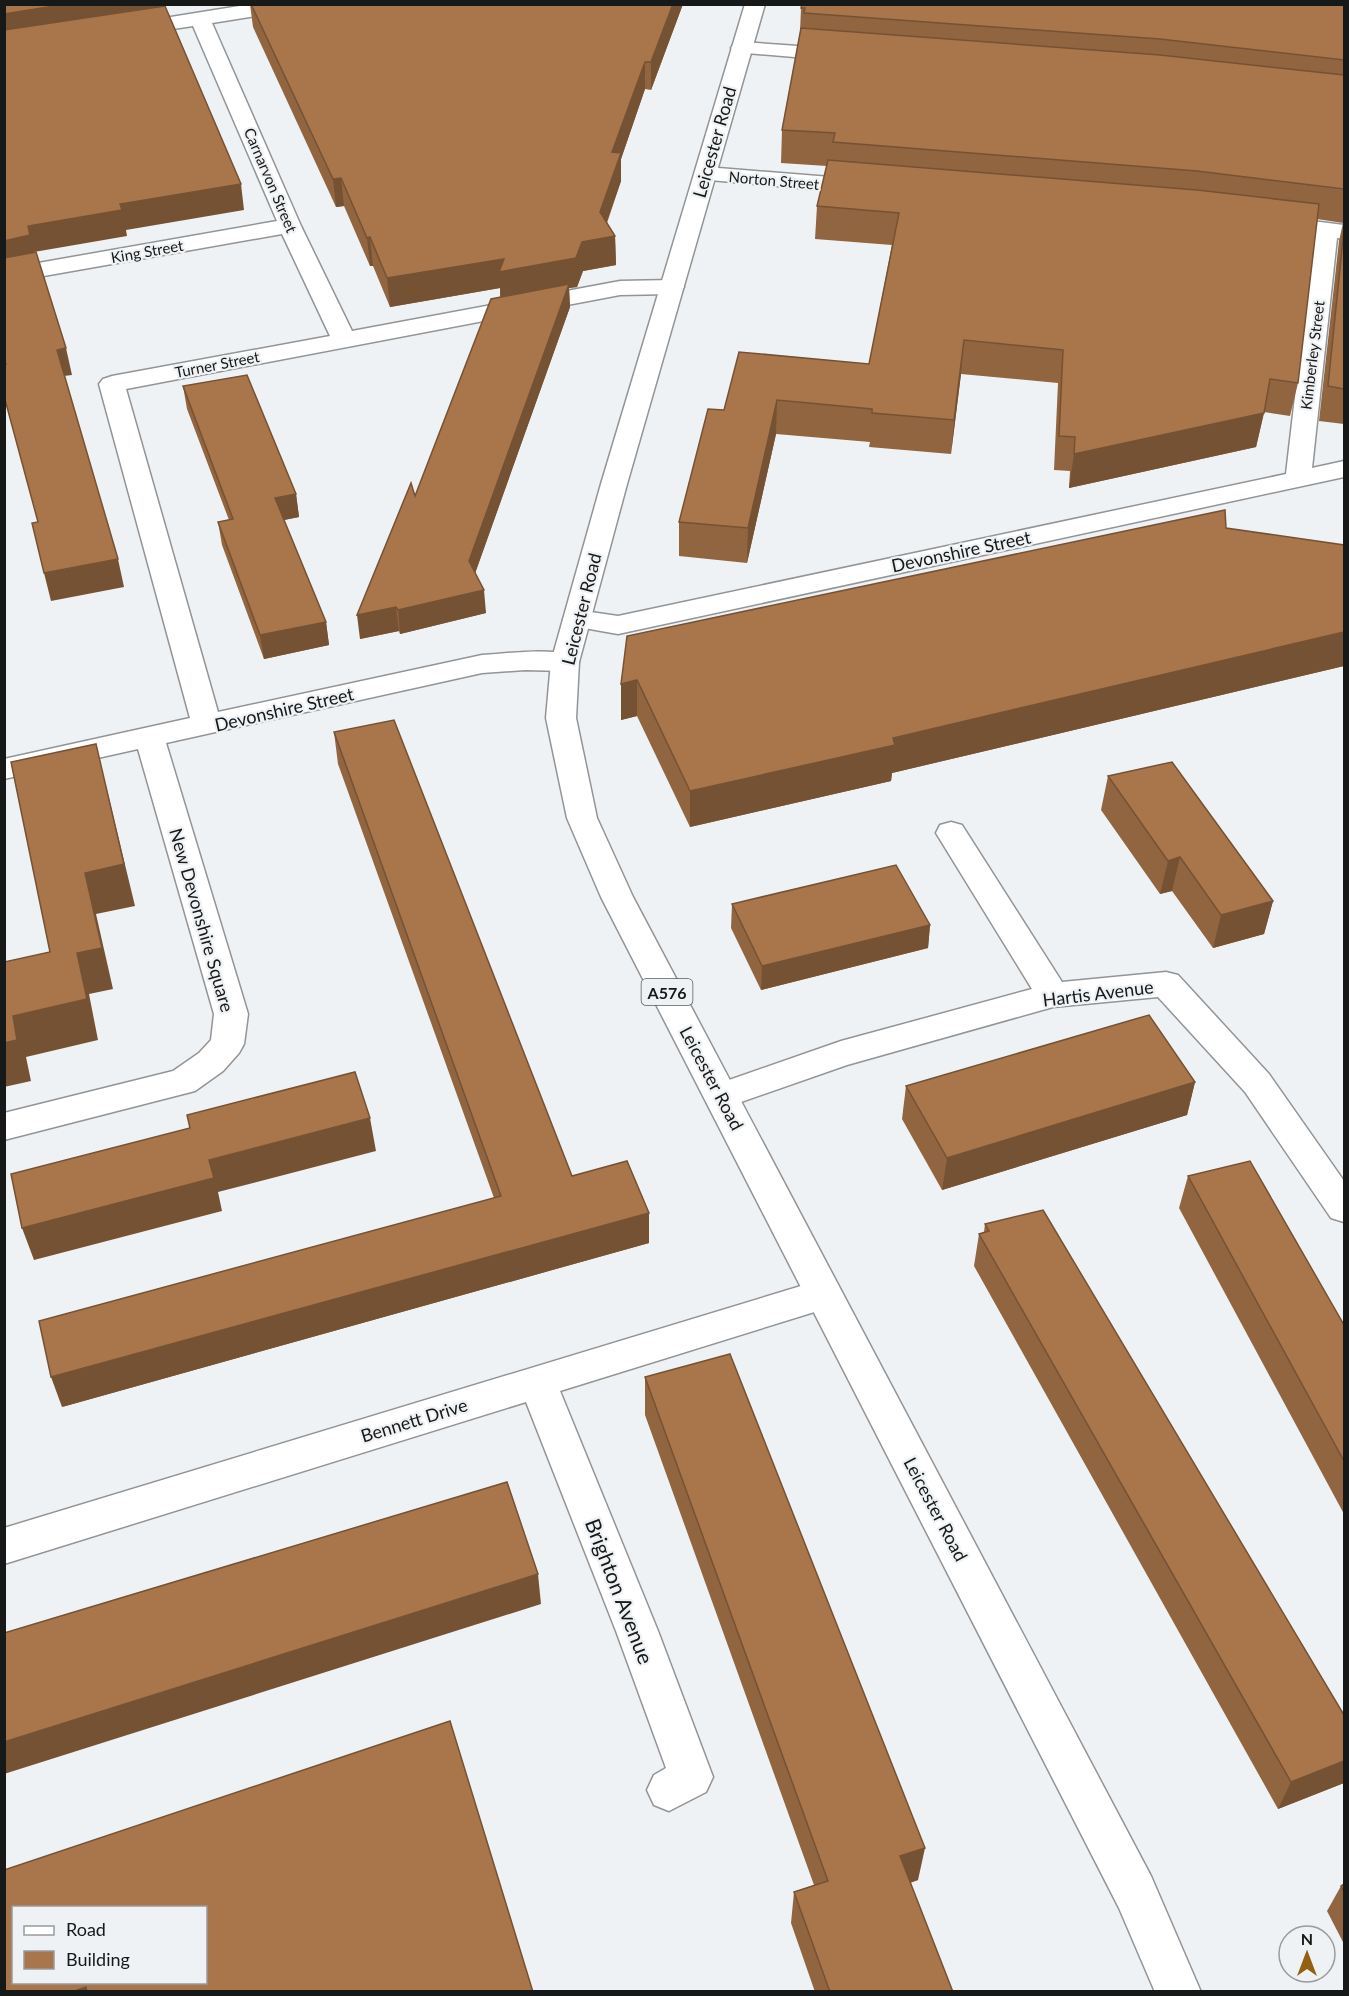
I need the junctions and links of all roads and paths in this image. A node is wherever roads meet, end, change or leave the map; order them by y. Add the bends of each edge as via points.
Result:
1 (294, 4) edge
2 (755, 4) edge
3 (200, 19) junction
4 (108, 32) edge
5 (741, 48) junction
6 (859, 57) edge
7 (705, 174) junction
8 (895, 189) edge
9 (1247, 220) edge
10 (290, 226) junction
11 (1335, 231) edge
12 (4, 276) edge
13 (672, 287) junction
14 (344, 340) junction
15 (1344, 469) edge
16 (1298, 479) junction
17 (577, 620) junction
18 (565, 662) junction
19 (207, 726) junction
20 (150, 738) junction
21 (4, 769) edge
22 (951, 833) dead end
23 (1053, 995) junction
24 (721, 1096) junction
25 (4, 1127) edge
26 (1344, 1208) edge
27 (824, 1294) junction
28 (537, 1382) junction
29 (4, 1546) edge
30 (669, 1790) dead end
31 (1143, 1912) junction
32 (1153, 1992) edge
33 (1178, 1992) edge

1 - 3 street
2 - 5 street, Leicester Road / A576
3 - 4 street
3 - 10 street, Carnarvon Street
5 - 6 street
5 - 7 street, Leicester Road / A576
7 - 8 street, Norton Street
7 - 13 street, Leicester Road / A576
9 - 11 street
10 - 12 street, King Street
10 - 14 street, Carnarvon Street
11 - 16 street, Kimberley Street
13 - 14 street, Turner Street via 620,288
13 - 17 street, Leicester Road / A576
14 - 19 street, Turner Street via 112,384
15 - 16 street, Devonshire Street
16 - 17 street, Devonshire Street via 618,625
17 - 18 street, Leicester Road / A576
18 - 19 street, Devonshire Street via 482,664
18 - 24 street, Leicester Road / A576 via 561,718 582,818 617,897
19 - 20 street, Devonshire Street
20 - 21 street, Devonshire Street
20 - 25 street, New Devonshire Square via 231,1014 227,1044 211,1062 183,1082
22 - 23 street
23 - 24 street, Hartis Avenue via 841,1054
23 - 26 street, Hartis Avenue via 1166,984 1257,1083
24 - 27 street, Leicester Road / A576
27 - 28 street, Bennett Drive
27 - 31 street, Leicester Road / A576
28 - 29 street, Bennett Drive
28 - 30 street, Brighton Avenue via 691,1777
31 - 32 street
31 - 33 street, Leicester Road / A576

